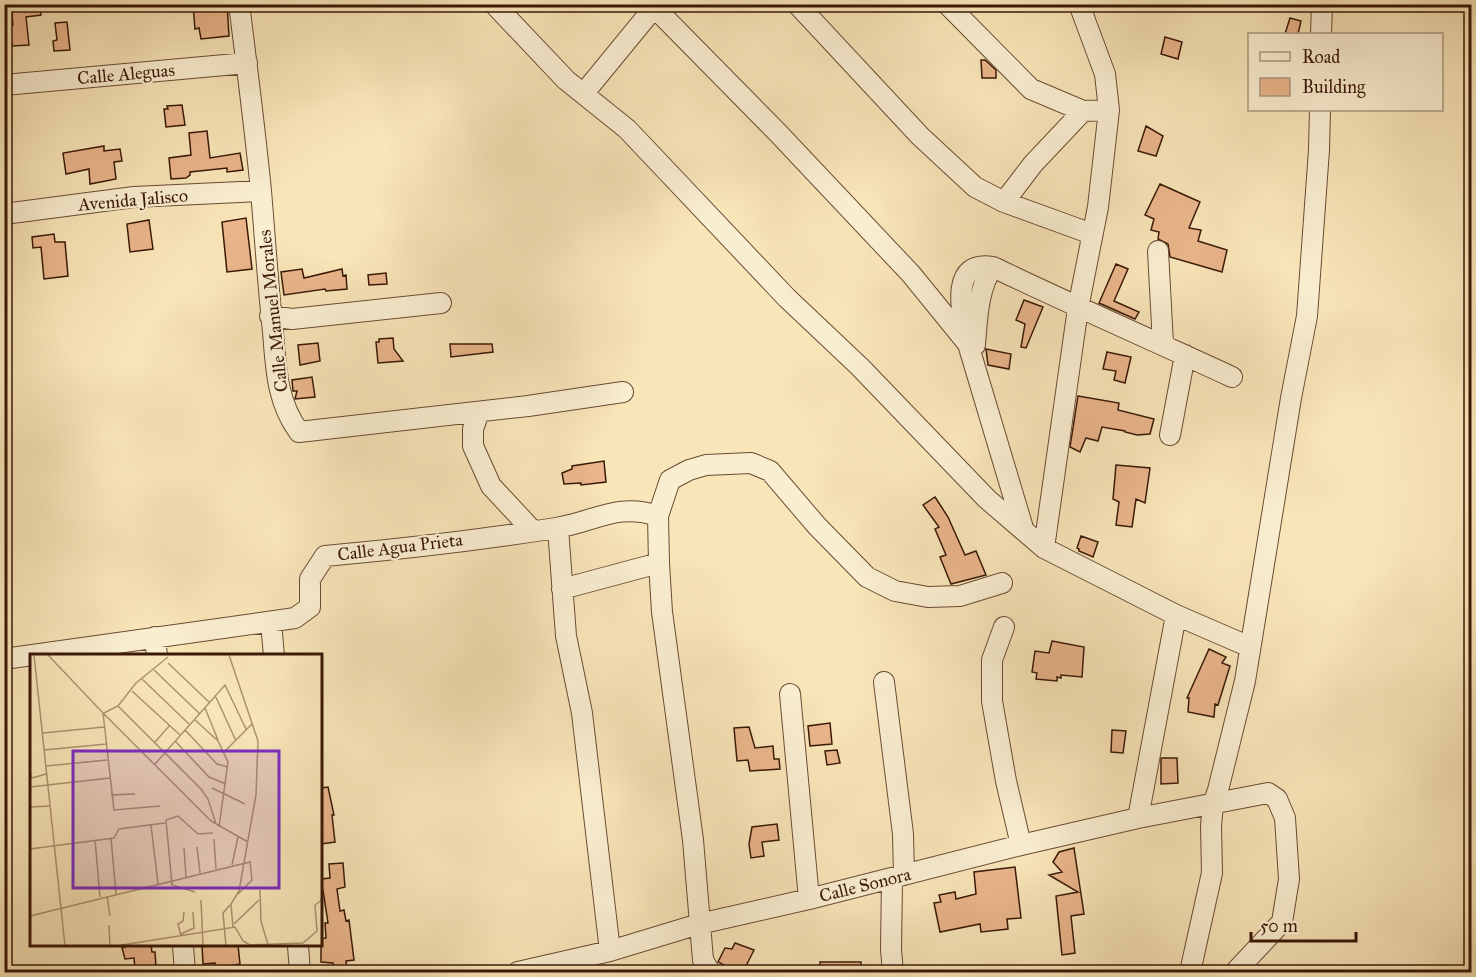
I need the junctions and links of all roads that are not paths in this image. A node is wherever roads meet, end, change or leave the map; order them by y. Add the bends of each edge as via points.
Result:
1 (239, 4) edge
2 (494, 4) edge
3 (797, 4) edge
4 (947, 4) edge
5 (1322, 4) edge
6 (654, 6) edge
7 (1081, 6) edge
8 (1321, 33) edge
9 (247, 63) junction
10 (4, 85) edge
11 (584, 93) junction
12 (1109, 110) junction
13 (1083, 111) junction
14 (1320, 111) edge
15 (261, 191) junction
16 (1004, 202) junction
17 (4, 214) edge
18 (1092, 234) junction
19 (1158, 250) dead end
20 (441, 303) dead end
21 (1078, 308) junction
22 (270, 316) junction
23 (1163, 344) junction
24 (971, 352) junction
25 (1185, 355) junction
26 (1232, 377) dead end
27 (623, 392) dead end
28 (479, 412) junction
29 (1170, 435) dead end
30 (658, 516) junction
31 (558, 528) junction
32 (1023, 528) junction
33 (532, 530) junction
34 (1044, 548) junction
35 (658, 563) junction
36 (1002, 583) dead end
37 (562, 589) junction
38 (1176, 615) junction
39 (271, 622) junction
40 (1004, 627) dead end
41 (156, 647) edge
42 (1250, 647) junction
43 (67, 654) edge
44 (274, 654) edge
45 (30, 657) edge
46 (4, 659) edge
47 (884, 682) dead end
48 (790, 694) dead end
49 (1213, 804) junction
50 (1138, 818) junction
51 (1021, 845) junction
52 (898, 876) junction
53 (809, 899) junction
54 (699, 924) junction
55 (183, 947) edge
56 (298, 947) edge
57 (610, 951) junction
58 (185, 972) edge
59 (300, 972) edge
60 (518, 972) edge
61 (710, 972) edge
62 (893, 972) edge
63 (1190, 972) edge
64 (1235, 972) edge

1 - 9 street, Calle Manuel Morales
2 - 11 street via 566,80
3 - 16 street via 920,136 975,187
4 - 13 street via 1031,89
5 - 8 street
6 - 11 street
6 - 24 street via 912,274
7 - 12 street via 1105,74
9 - 10 street, Calle Aleguas
9 - 15 street, Calle Manuel Morales
11 - 32 street via 627,129 787,298 860,367 987,499
12 - 13 street
12 - 18 street
13 - 16 street via 1033,164
14 - 42 street via 1307,316
15 - 17 street, Avenida Jalisco via 134,197
15 - 22 street, Calle Manuel Morales
16 - 18 street
18 - 21 street
19 - 23 street
20 - 22 street via 291,320
21 - 23 street
21 - 24 street via 993,267 987,275
21 - 34 street
22 - 28 street, Calle Manuel Morales via 279,393 299,432
23 - 25 street
24 - 32 street
25 - 26 street
25 - 29 street
27 - 28 street, Calle Manuel Morales
28 - 33 street via 473,446 491,486
30 - 31 street, Calle Agua Prieta via 621,510
30 - 35 street
30 - 36 street via 670,480 706,465 751,463 770,471 867,577 895,591 928,597 960,596
31 - 33 street, Calle Agua Prieta
31 - 37 street
32 - 34 street
33 - 39 street, Calle Agua Prieta via 325,556 310,579 310,607 295,618
34 - 38 street
35 - 37 street
35 - 54 street via 693,840
37 - 57 street via 570,659 582,713
38 - 42 street
38 - 50 street
39 - 41 street, Calle Agua Prieta
39 - 44 street
40 - 51 street via 992,660 992,701
41 - 43 street, Calle Agua Prieta
42 - 49 street
45 - 46 street, Calle Agua Prieta
47 - 52 street via 903,834
48 - 53 street
49 - 50 street, Calle Sonora
49 - 63 street via 1212,873
49 - 64 street, Calle Sonora via 1268,793 1277,799 1285,818 1288,879 1282,922
50 - 51 street, Calle Sonora
51 - 52 street, Calle Sonora
52 - 53 street, Calle Sonora
52 - 62 street via 891,950
53 - 54 street, Calle Sonora
54 - 57 street, Calle Sonora
54 - 61 street via 703,960
55 - 58 street
56 - 59 street
57 - 60 street, Calle Sonora

